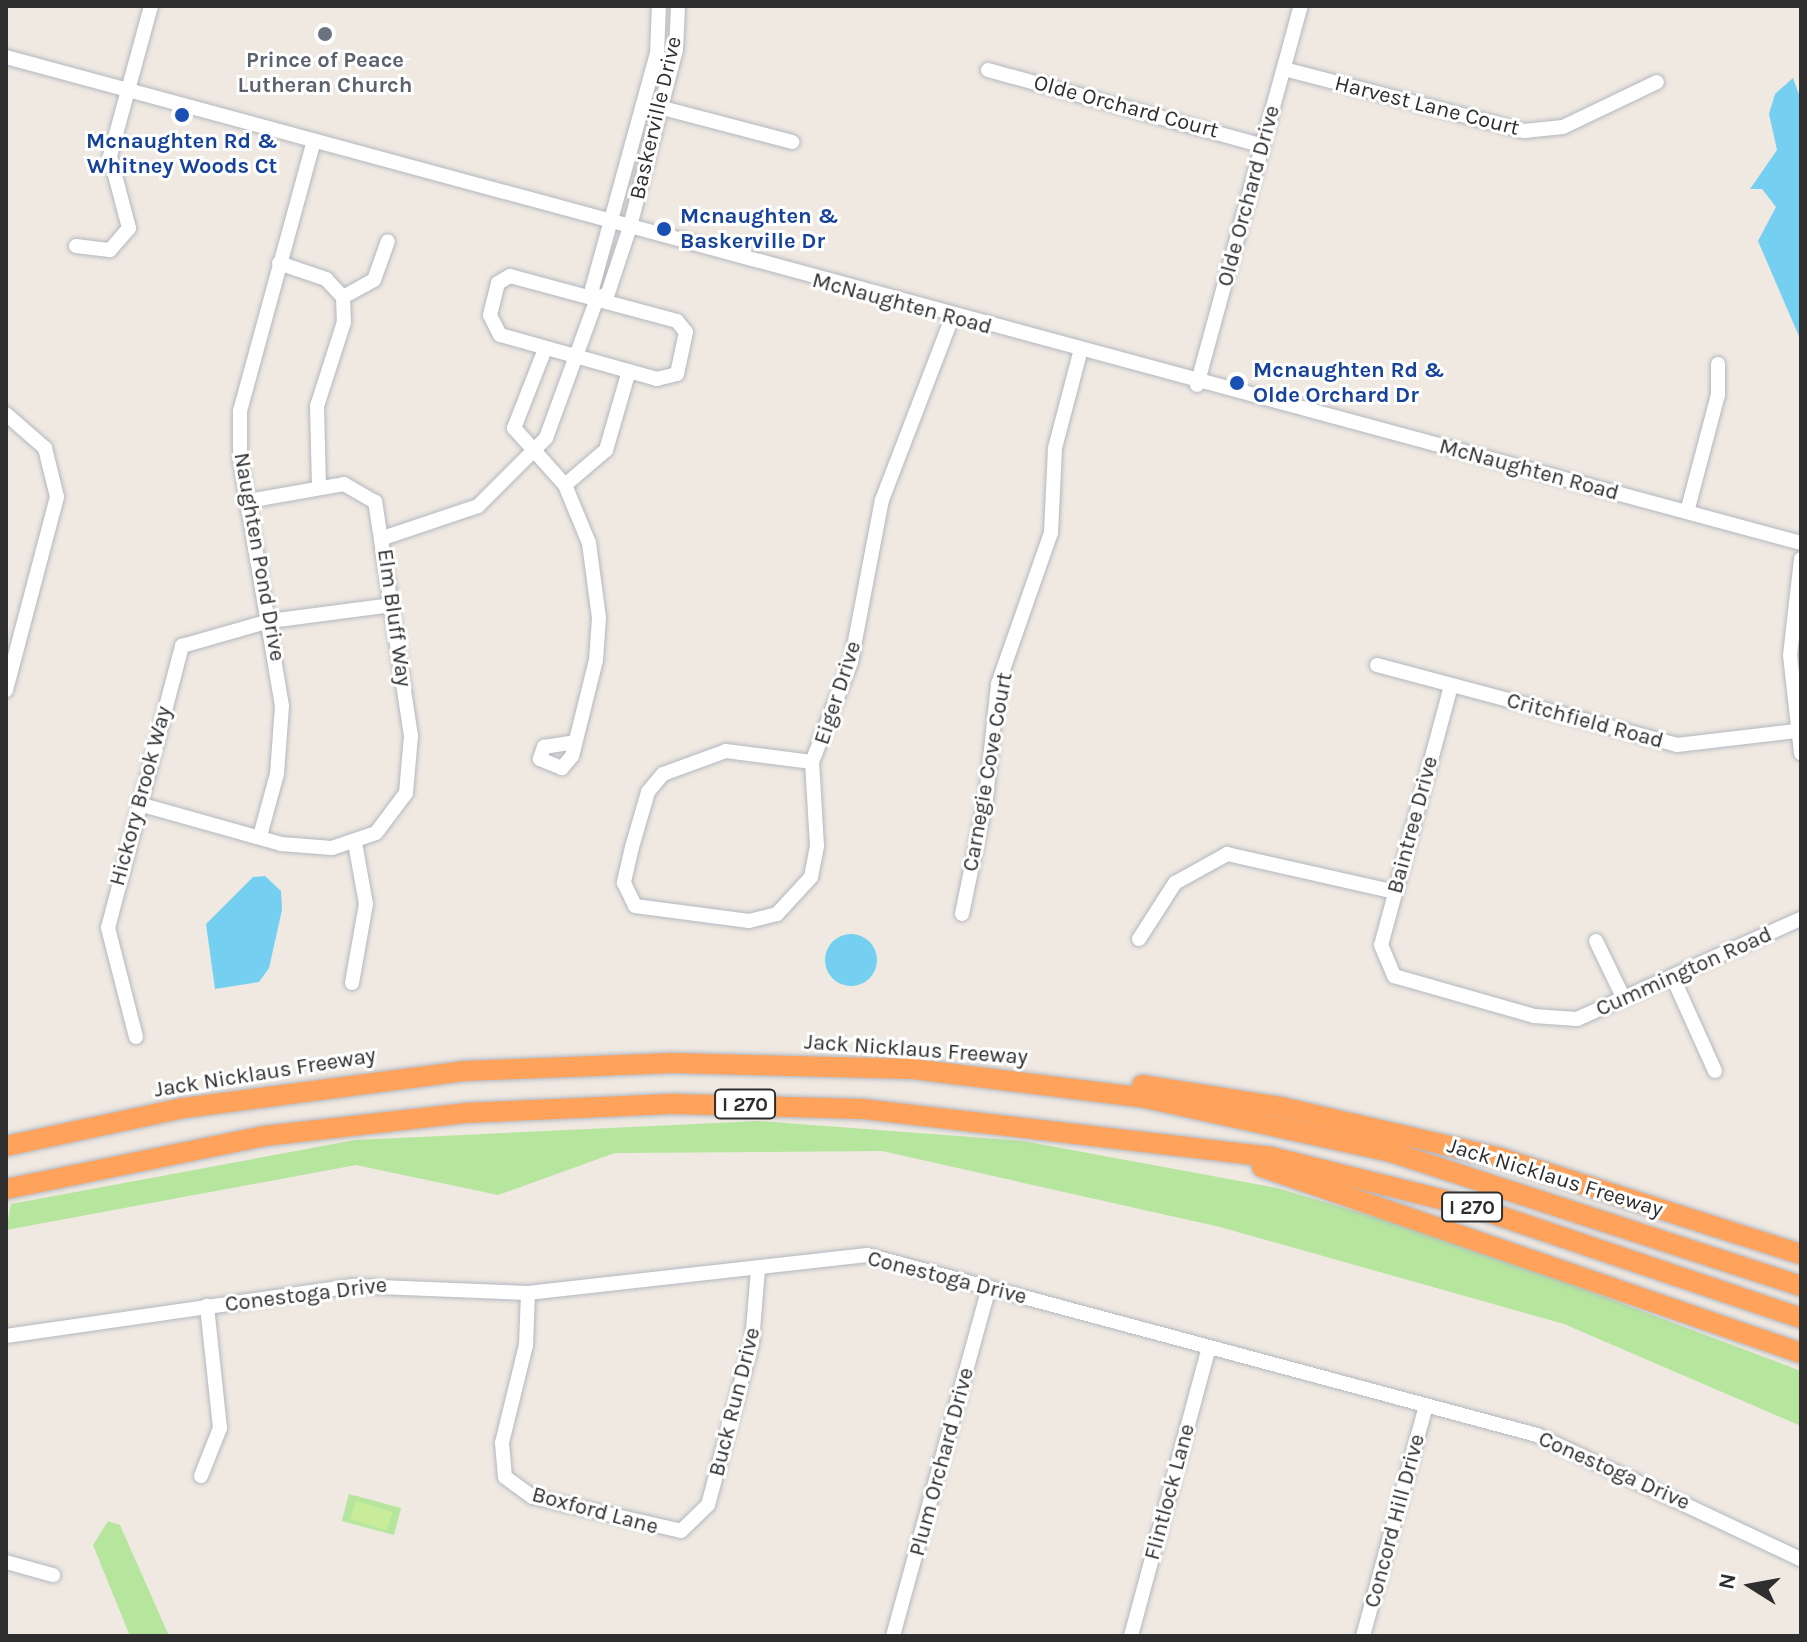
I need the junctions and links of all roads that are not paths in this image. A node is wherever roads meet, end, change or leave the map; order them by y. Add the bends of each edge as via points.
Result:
1 (151, 6) edge
2 (659, 6) edge
3 (678, 6) edge
4 (1301, 6) edge
5 (6, 57) edge
6 (1284, 69) junction
7 (988, 70) dead end
8 (1657, 82) dead end
9 (127, 90) junction
10 (643, 103) junction
11 (661, 108) junction
12 (314, 141) junction
13 (792, 142) dead end
14 (1263, 146) junction
15 (612, 225) junction
16 (629, 230) junction
17 (388, 241) dead end
18 (76, 246) dead end
19 (279, 263) junction
20 (343, 297) junction
21 (596, 301) junction
22 (952, 318) junction
23 (545, 349) junction
24 (1080, 353) junction
25 (578, 356) junction
26 (1718, 364) dead end
27 (629, 371) junction
28 (1197, 385) junction
29 (6, 414) edge
30 (538, 452) junction
31 (565, 485) junction
32 (319, 486) junction
33 (248, 501) junction
34 (1687, 512) junction
35 (383, 538) junction
36 (1801, 543) edge
37 (1801, 559) edge
38 (392, 605) junction
39 (270, 621) junction
40 (1377, 665) dead end
41 (1451, 686) junction
42 (6, 690) edge
43 (1796, 731) junction
44 (575, 742) dead end
45 (1801, 753) edge
46 (812, 762) junction
47 (139, 804) junction
48 (260, 836) junction
49 (355, 843) junction
50 (1395, 892) junction
51 (962, 914) dead end
52 (1801, 919) edge
53 (1139, 939) dead end
54 (1596, 941) dead end
55 (1385, 965) joint
56 (1673, 978) junction
57 (352, 983) dead end
58 (1624, 999) junction
59 (136, 1037) dead end
60 (1715, 1071) dead end
61 (1086, 1089) junction
62 (1133, 1140) junction
63 (6, 1146) edge
64 (6, 1189) edge
65 (1801, 1254) edge
66 (758, 1269) junction
67 (1801, 1286) edge
68 (989, 1288) junction
69 (528, 1293) junction
70 (207, 1306) junction
71 (1801, 1318) edge
72 (6, 1336) edge
73 (1209, 1347) junction
74 (1801, 1353) edge
75 (1426, 1405) junction
76 (201, 1476) dead end
77 (690, 1528) joint
78 (1801, 1559) edge
79 (6, 1562) edge
80 (53, 1575) dead end
81 (893, 1636) edge
82 (1131, 1636) edge
83 (1363, 1636) edge

1 - 9 street
2 - 10 street, Baskerville Drive via 657,53
3 - 11 street, Baskerville Drive
4 - 6 street, Olde Orchard Drive
5 - 9 street, McNaughten Road
6 - 8 street, Harvest Lane Court via 1524,131 1563,127
6 - 14 street, Olde Orchard Drive
7 - 14 street, Olde Orchard Court
9 - 12 street, McNaughten Road
9 - 18 street via 110,156 129,228 110,250
10 - 11 street
10 - 15 street, Baskerville Drive
11 - 13 street
11 - 16 street, Baskerville Drive
12 - 15 street, McNaughten Road
12 - 19 street, Naughten Pond Drive
14 - 28 street, Olde Orchard Drive
15 - 16 street, McNaughten Road
15 - 21 street, Baskerville Drive via 592,289
16 - 21 street, Baskerville Drive via 608,293
16 - 22 street, McNaughten Road
17 - 20 street via 374,280
19 - 20 street via 326,279
19 - 33 street, Naughten Pond Drive via 240,411
20 - 32 street via 344,322 317,406
21 - 23 street via 510,276 498,283 493,330
21 - 25 street
21 - 27 street via 683,325 677,374 664,380
22 - 24 street, McNaughten Road
22 - 46 street, Eiger Drive via 882,500 851,662
23 - 25 street
23 - 30 street via 513,418
24 - 28 street, McNaughten Road
24 - 51 street, Carnegie Cove Court via 1055,448 1051,533 998,684 986,798
25 - 27 street
25 - 30 street
26 - 34 street via 1718,395
27 - 31 street via 606,450
28 - 34 street, McNaughten Road
29 - 42 street via 45,448 57,489
30 - 31 street
30 - 35 street via 460,516
31 - 44 street via 589,543 599,596 596,660
32 - 33 street, Elm Bluff Way
32 - 35 street, Elm Bluff Way via 344,484 368,496
33 - 39 street, Naughten Pond Drive
34 - 36 street, McNaughten Road
35 - 38 street, Elm Bluff Way
37 - 43 street via 1790,655
38 - 39 street
38 - 49 street, Elm Bluff Way via 411,776 397,810
39 - 47 street, Hickory Brook Way via 182,646
39 - 48 street, Naughten Pond Drive via 281,749
40 - 41 street, Critchfield Road
41 - 43 street, Critchfield Road via 1677,745
41 - 50 street, Baintree Drive
43 - 45 street
46 - 46 street, Eiger Drive via 817,859 795,900 777,914 743,921 663,915 631,900 624,883 639,818 663,774 726,751
47 - 48 street
47 - 59 street, Hickory Brook Way via 108,928
48 - 49 street via 310,848
49 - 57 street via 366,904
50 - 53 street via 1227,854 1175,883
50 - 55 street, Baintree Drive via 1381,945
52 - 56 street, Cummington Road
54 - 58 street
55 - 58 street, Cummington Road via 1406,983 1563,1021
56 - 58 street, Cummington Road
56 - 60 street
61 - 63 highway, Jack Nicklaus Freeway / I 270 via 867,1066 541,1066 359,1081
61 - 65 highway via 1145,1085 1397,1132 1585,1182
61 - 67 highway, Jack Nicklaus Freeway / I 270 via 1391,1152
62 - 64 highway, I 270 via 863,1109 577,1106 264,1136
62 - 71 highway, I 270 via 1272,1157 1387,1183
62 - 74 highway via 1266,1168
66 - 68 street, Conestoga Drive via 867,1255
66 - 69 street, Conestoga Drive
66 - 77 street, Buck Run Drive via 752,1342 708,1505
68 - 73 street, Conestoga Drive
68 - 81 street, Plum Orchard Drive
69 - 70 street, Conestoga Drive via 385,1284
69 - 77 street, Boxford Lane via 526,1345 502,1443 505,1477 533,1497 639,1526
70 - 72 street, Conestoga Drive
70 - 76 street via 220,1428
73 - 75 street, Conestoga Drive
73 - 82 street, Flintlock Lane
75 - 78 street, Conestoga Drive via 1592,1456
75 - 83 street, Concord Hill Drive
79 - 80 street

